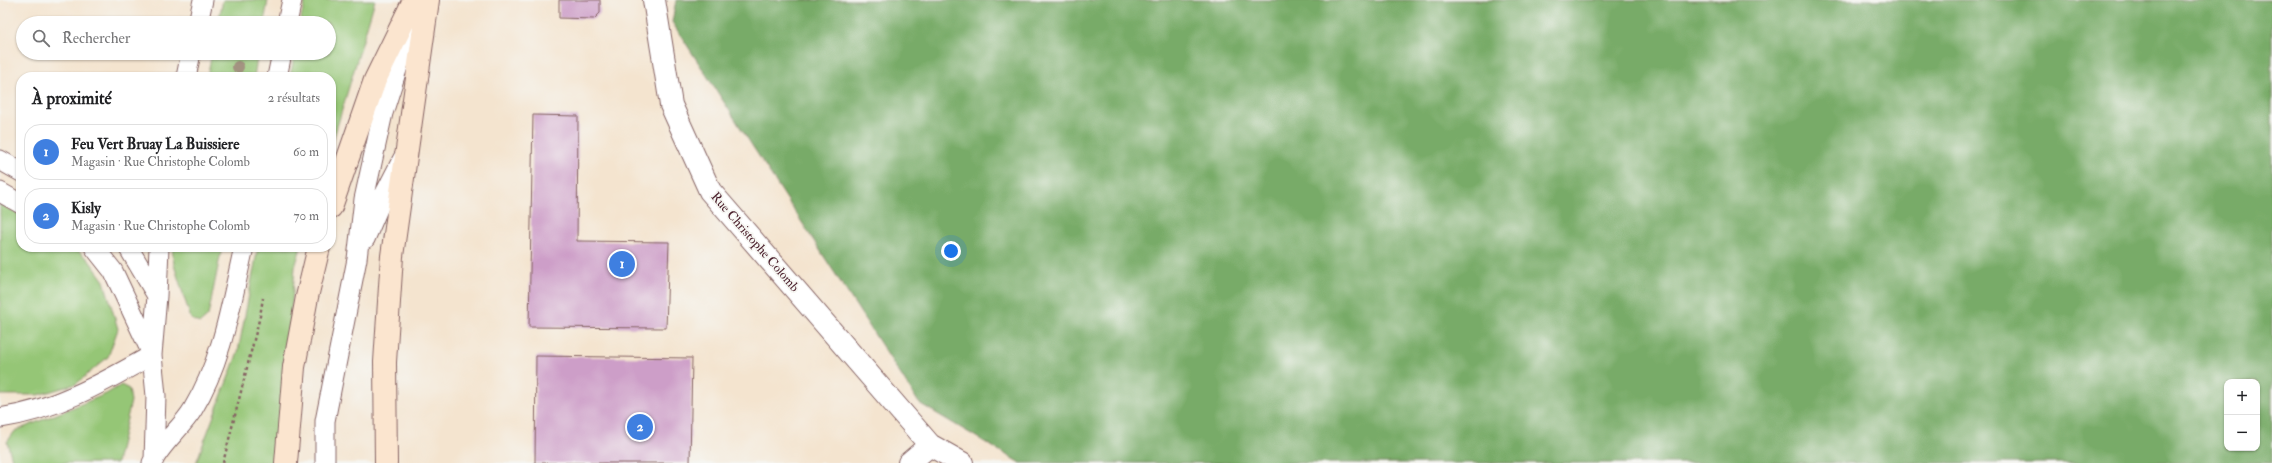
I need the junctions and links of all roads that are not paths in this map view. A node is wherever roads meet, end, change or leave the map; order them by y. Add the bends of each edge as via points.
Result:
1 (202, 0) edge
2 (292, 0) edge
3 (428, 0) edge
4 (654, 0) edge
5 (410, 7) edge
6 (199, 16) edge
7 (289, 16) edge
8 (190, 60) edge
9 (281, 60) edge
10 (187, 72) edge
11 (278, 72) edge
12 (407, 151) junction
13 (0, 160) edge
14 (16, 169) edge
15 (0, 192) edge
16 (336, 193) edge
17 (16, 201) edge
18 (98, 252) edge
19 (131, 252) edge
20 (159, 252) edge
21 (243, 252) edge
22 (318, 252) edge
23 (356, 259) junction
24 (157, 296) junction
25 (152, 355) junction
26 (0, 418) edge
27 (930, 445) junction
28 (153, 462) edge
29 (286, 463) edge
30 (324, 463) edge
31 (386, 463) edge
32 (909, 463) edge
33 (962, 463) edge

1 - 6 lane
2 - 7 lane
3 - 12 main road
4 - 27 street, Rue Christophe Colomb via 671,105 710,191
5 - 16 main road via 375,80
5 - 23 lane via 400,60 383,113 364,199
8 - 10 lane
9 - 11 lane
12 - 23 lane via 383,197
12 - 31 main road via 396,226 385,362
13 - 14 lane
15 - 17 lane
18 - 25 lane via 113,271
19 - 24 lane
20 - 24 lane
21 - 28 lane via 230,317 218,358 193,410
22 - 29 main road via 294,367
23 - 30 lane via 325,421
24 - 25 lane
25 - 26 lane via 68,399 21,415
25 - 28 lane via 156,396
27 - 32 street
27 - 33 street, Rue Christophe Colomb

